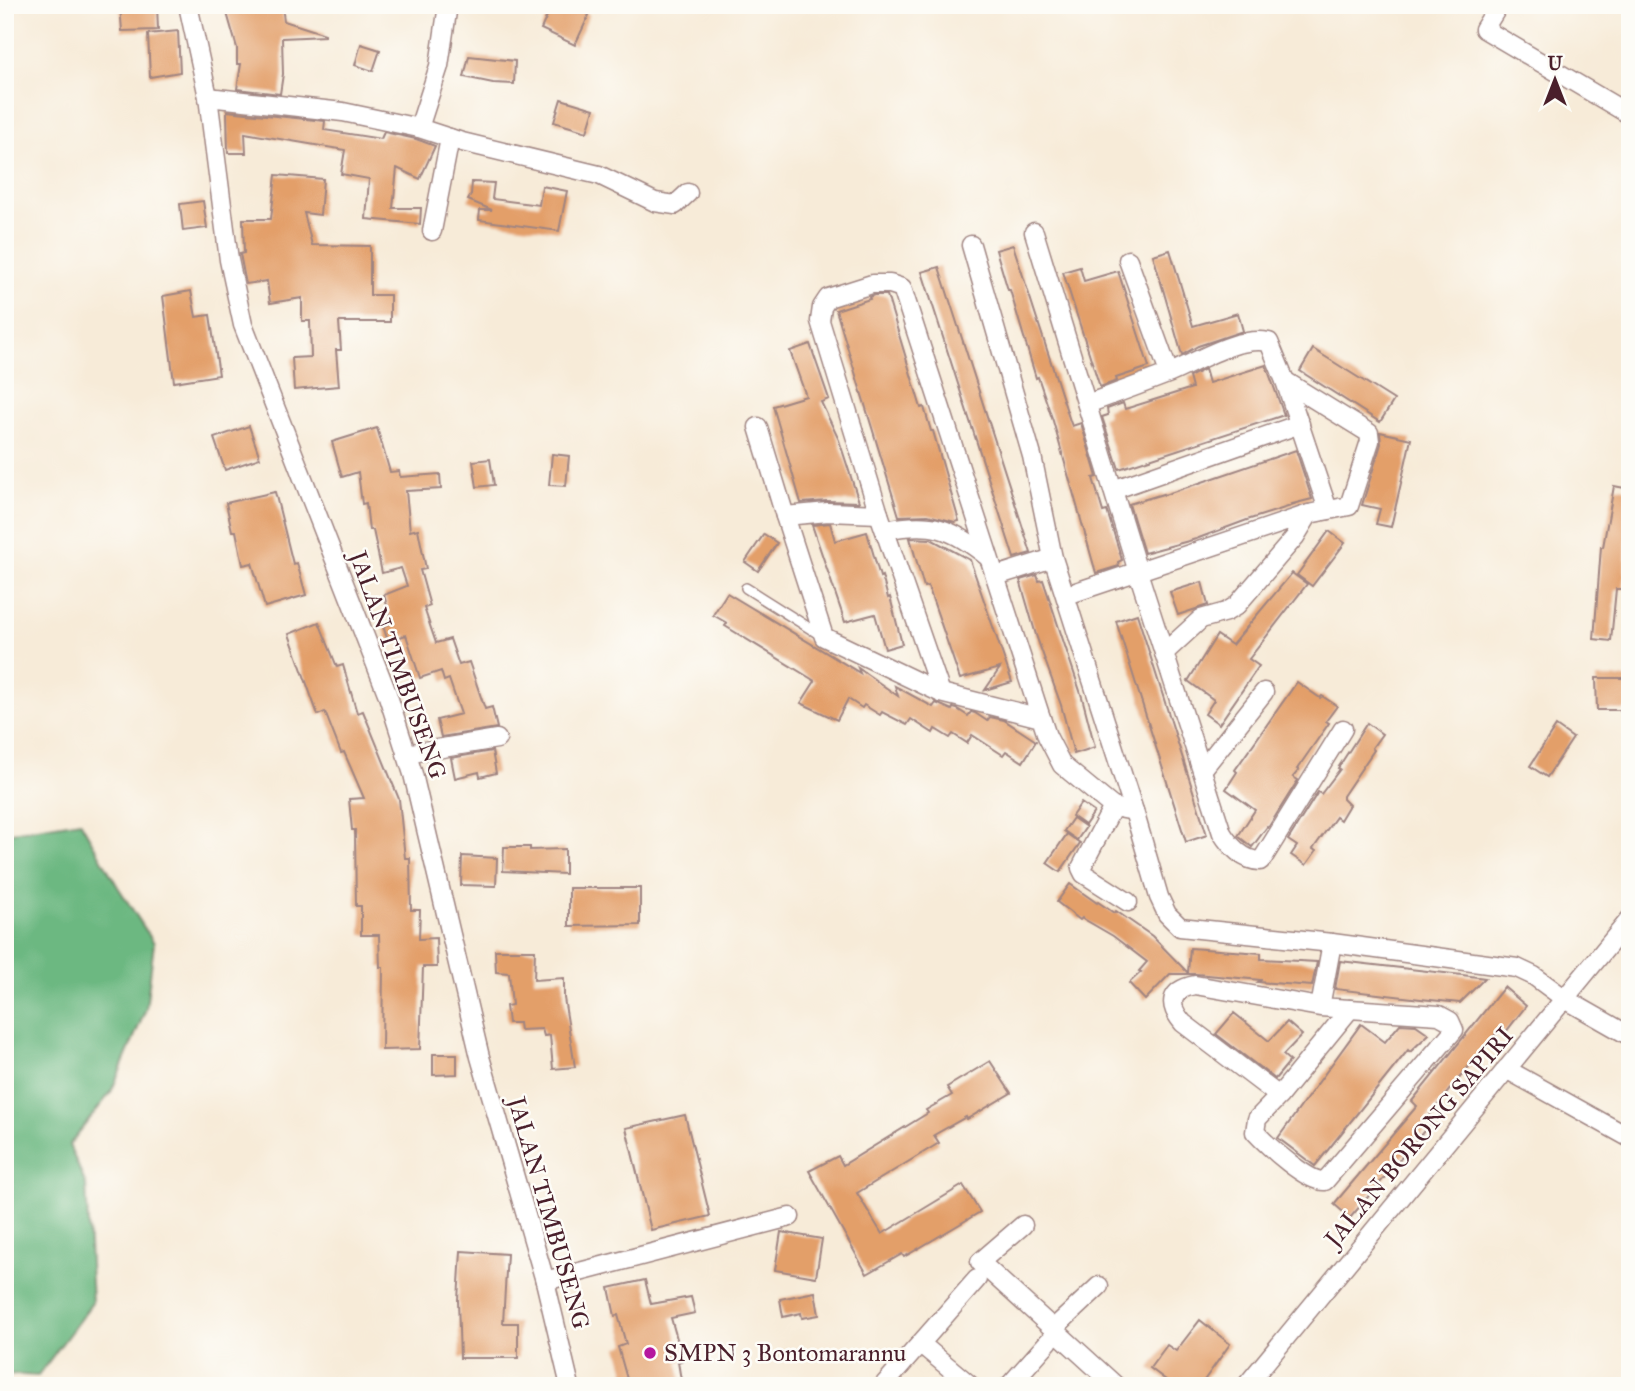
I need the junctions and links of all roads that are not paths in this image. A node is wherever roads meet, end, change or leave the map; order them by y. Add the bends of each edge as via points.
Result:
1 (188, 5) edge
2 (448, 5) edge
3 (1500, 5) edge
4 (208, 97) junction
5 (1630, 115) edge
6 (419, 128) junction
7 (450, 138) junction
8 (688, 193) dead end
9 (432, 231) dead end
10 (1034, 232) dead end
11 (971, 245) dead end
12 (1128, 260) dead end
13 (1169, 373) junction
14 (1285, 381) junction
15 (1087, 404) junction
16 (1300, 424) junction
17 (758, 427) dead end
18 (1112, 490) junction
19 (1328, 510) junction
20 (1309, 513) junction
21 (785, 516) junction
22 (882, 522) junction
23 (989, 558) junction
24 (1053, 558) junction
25 (1138, 572) junction
26 (996, 576) junction
27 (746, 588) dead end
28 (1066, 595) junction
29 (824, 637) junction
30 (1164, 653) junction
31 (1264, 692) dead end
32 (941, 693) junction
33 (1041, 718) junction
34 (1343, 729) dead end
35 (496, 739) dead end
36 (407, 754) junction
37 (1202, 770) junction
38 (1113, 807) junction
39 (1134, 811) junction
40 (1128, 902) dead end
41 (1630, 919) edge
42 (1332, 943) junction
43 (1564, 999) junction
44 (1320, 1007) junction
45 (1350, 1009) junction
46 (1630, 1036) edge
47 (1506, 1069) junction
48 (1279, 1096) junction
49 (1630, 1138) edge
50 (790, 1217) dead end
51 (1023, 1224) dead end
52 (977, 1279) dead end
53 (545, 1281) junction
54 (1098, 1286) dead end
55 (1051, 1335) junction
56 (921, 1344) junction
57 (570, 1386) edge
58 (883, 1386) edge
59 (971, 1386) edge
60 (1009, 1386) edge
61 (1116, 1386) edge
62 (1246, 1386) edge

1 - 4 street, JALAN TIMBUSENG
2 - 6 street via 439,66
3 - 5 street via 1485,29
4 - 6 street via 343,112
4 - 36 street, JALAN TIMBUSENG via 229,260 243,324
6 - 7 street
7 - 8 street via 599,176 655,202 675,205
7 - 9 street
10 - 15 street
11 - 24 street via 1032,456
12 - 13 street
13 - 14 street via 1232,346 1264,341 1269,342
13 - 15 street
14 - 16 street
14 - 19 street via 1369,433 1352,501 1349,506
15 - 18 street
16 - 18 street
16 - 19 street
17 - 21 street
18 - 25 street
19 - 20 street
20 - 25 street
20 - 30 street via 1295,537 1236,606 1201,619
21 - 22 street via 828,512
21 - 29 street
22 - 23 street via 929,526 950,533
22 - 23 street via 820,321 828,298 872,284 902,288
22 - 32 street
23 - 26 street
24 - 26 street
24 - 28 street
25 - 28 street
25 - 30 street
26 - 33 street
27 - 29 lane
28 - 39 street
29 - 32 street
30 - 37 street
31 - 37 street
32 - 33 street
33 - 38 street via 1062,765
34 - 37 street via 1260,861 1251,860 1227,840
35 - 36 street
36 - 53 street, JALAN TIMBUSENG via 454,958
38 - 39 street
38 - 40 street via 1081,868
39 - 42 street via 1159,897 1180,927
41 - 43 street, JALAN BORONG SAPIRI
42 - 43 street via 1517,968
42 - 44 street
43 - 46 street
43 - 47 street, JALAN BORONG SAPIRI
44 - 45 street
44 - 48 street via 1195,985 1174,996 1174,1011 1183,1023
45 - 48 street
45 - 48 street via 1439,1015 1450,1021 1454,1030 1325,1181 1309,1177 1255,1132 1257,1119
47 - 49 street
47 - 62 street, JALAN BORONG SAPIRI
50 - 53 street
51 - 55 street via 981,1262
52 - 56 street
53 - 57 street, JALAN TIMBUSENG
54 - 55 street
55 - 60 street
55 - 61 street
56 - 58 street
56 - 59 street

